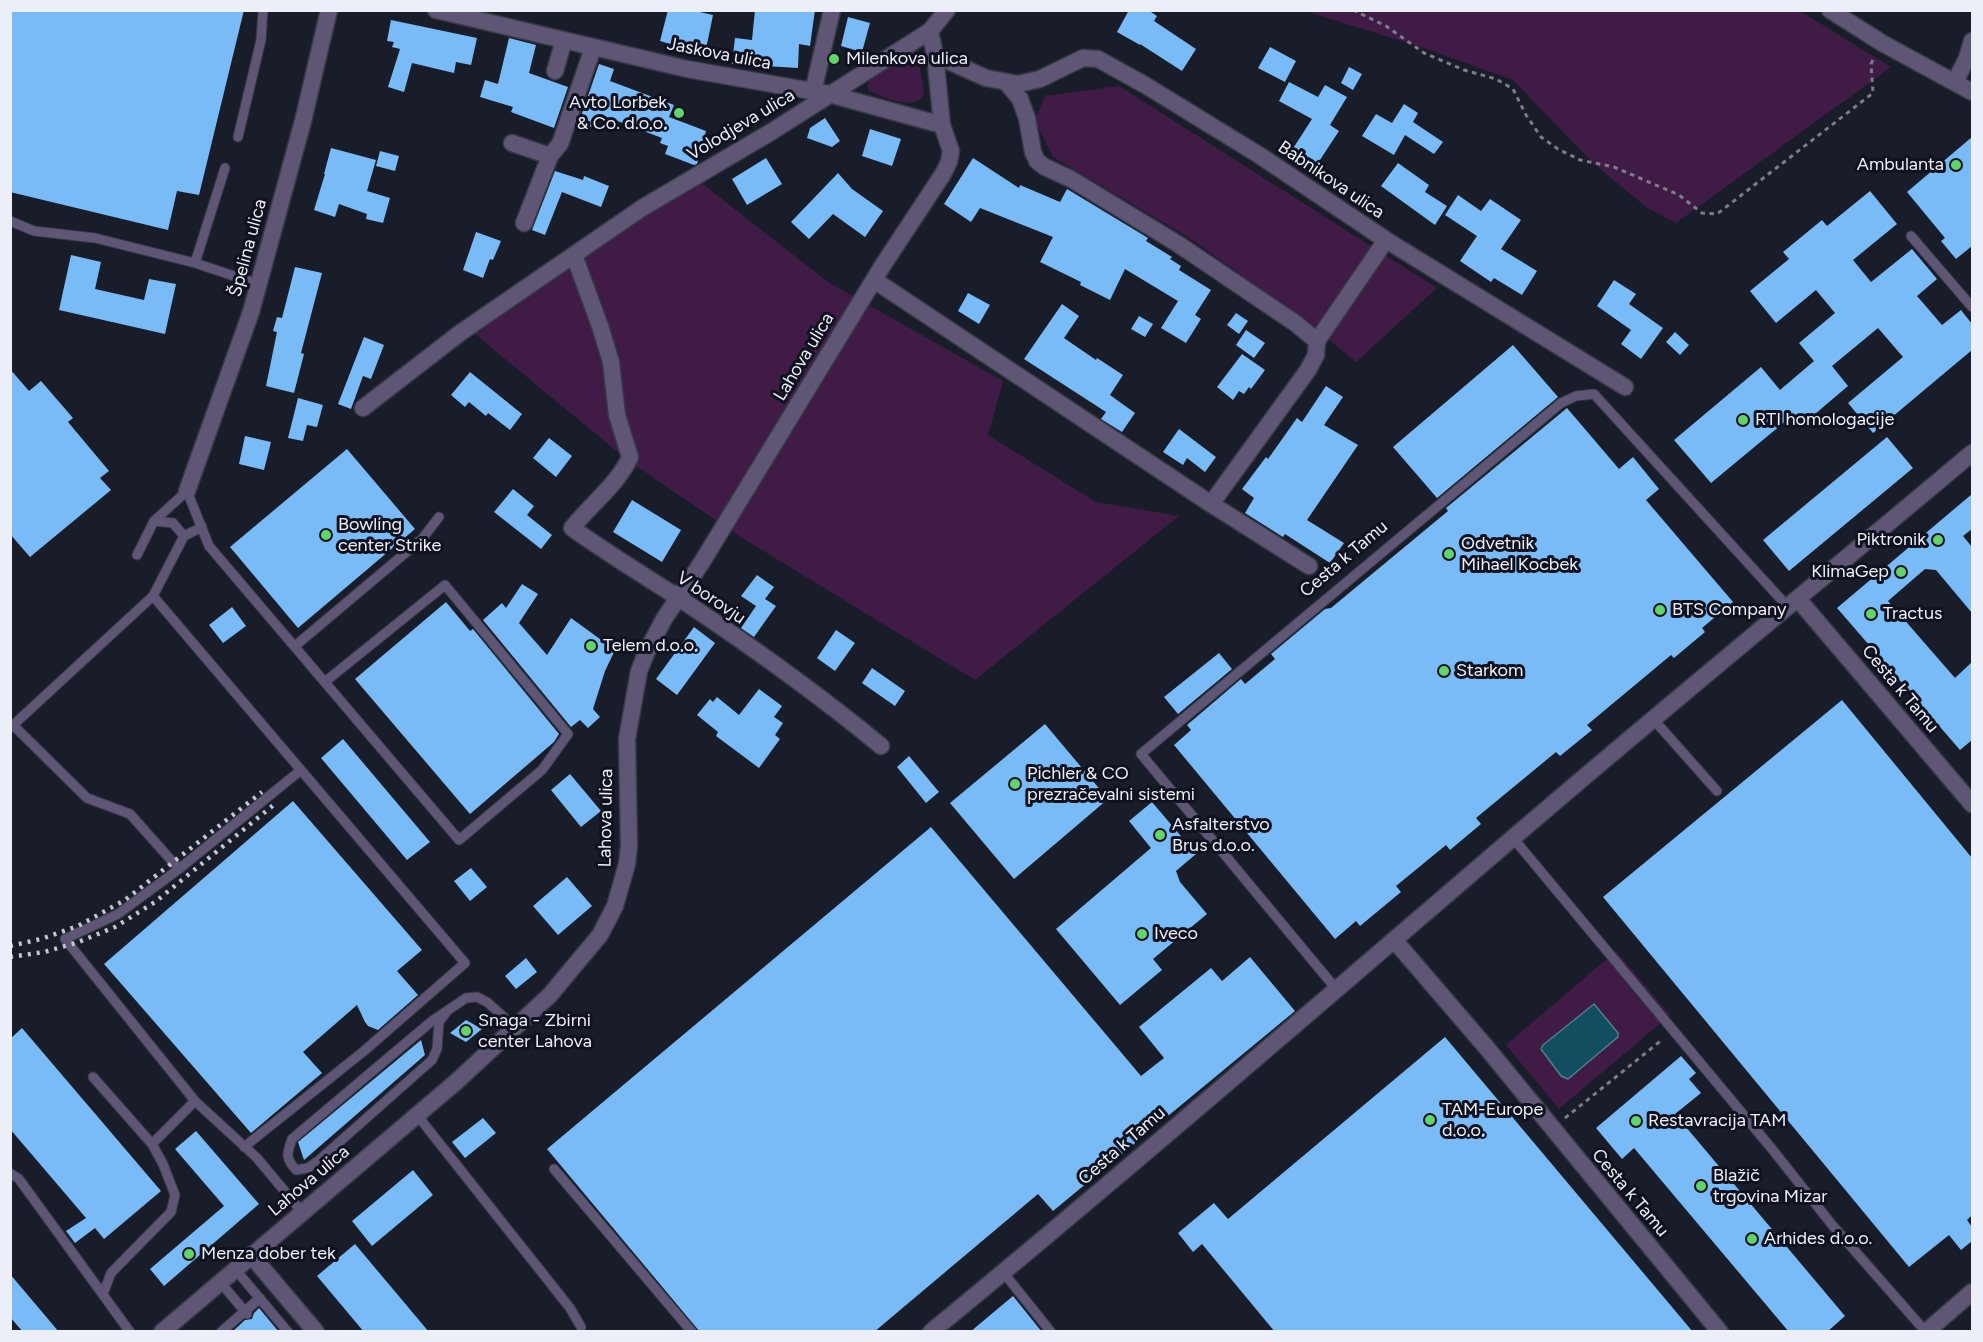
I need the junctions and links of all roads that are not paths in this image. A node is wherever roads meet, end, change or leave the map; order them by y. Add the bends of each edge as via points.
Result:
1 (263, 10) edge
2 (329, 10) edge
3 (436, 10) edge
4 (832, 10) edge
5 (947, 10) edge
6 (1830, 10) edge
7 (489, 17) edge
8 (930, 31) junction
9 (564, 40) junction
10 (1972, 42) edge
11 (593, 48) junction
12 (935, 55) junction
13 (555, 71) dead end
14 (1006, 82) junction
15 (1955, 82) junction
16 (1972, 92) edge
17 (821, 93) junction
18 (942, 125) junction
19 (238, 137) dead end
20 (512, 143) dead end
21 (550, 156) junction
22 (225, 168) dead end
23 (10, 221) edge
24 (524, 223) dead end
25 (1911, 236) dead end
26 (1386, 240) junction
27 (574, 255) junction
28 (195, 263) junction
29 (874, 280) junction
30 (258, 284) junction
31 (1972, 307) edge
32 (1317, 341) junction
33 (1625, 387) dead end
34 (363, 408) dead end
35 (1972, 453) edge
36 (188, 491) junction
37 (1211, 504) junction
38 (438, 517) dead end
39 (154, 521) junction
40 (202, 527) junction
41 (184, 536) junction
42 (137, 555) dead end
43 (1309, 566) dead end
44 (153, 596) junction
45 (678, 598) junction
46 (1793, 603) junction
47 (295, 646) junction
48 (326, 681) junction
49 (1654, 720) junction
50 (12, 727) edge
51 (881, 746) dead end
52 (301, 770) junction
53 (1717, 791) dead end
54 (1972, 804) edge
55 (1513, 838) junction
56 (179, 869) junction
57 (1395, 941) junction
58 (1337, 990) junction
59 (448, 1010) junction
60 (515, 1027) junction
61 (93, 1077) dead end
62 (195, 1101) junction
63 (417, 1114) junction
64 (152, 1144) junction
65 (244, 1147) junction
66 (554, 1169) dead end
67 (10, 1173) edge
68 (302, 1212) junction
69 (251, 1255) junction
70 (235, 1269) junction
71 (1003, 1272) junction
72 (220, 1282) junction
73 (1972, 1292) edge
74 (103, 1294) junction
75 (260, 1298) junction
76 (246, 1314) junction
77 (581, 1327) dead end
78 (130, 1332) edge
79 (162, 1332) edge
80 (221, 1332) edge
81 (288, 1332) edge
82 (316, 1332) edge
83 (692, 1332) edge
84 (931, 1332) edge
85 (1051, 1332) edge
86 (1720, 1332) edge
87 (1926, 1332) edge

1 - 19 lane via 261,40
2 - 30 street, Špelina ulica
3 - 7 street, Jaskova ulica
4 - 17 street
5 - 8 street, Volodjeva ulica
6 - 15 street
7 - 9 street, Jaskova ulica
8 - 12 street
8 - 17 street, Volodjeva ulica
9 - 11 street, Jaskova ulica
9 - 13 street
10 - 15 street
11 - 17 street, Jaskova ulica
11 - 21 street via 560,144
12 - 14 street, Babnikova ulica via 986,78
12 - 18 street
14 - 26 street, Babnikova ulica via 1018,84 1040,79 1083,58 1098,59 1259,155
14 - 32 street via 1020,99 1033,152 1045,168 1071,179 1178,244
15 - 16 street
17 - 18 street, Jaskova ulica
17 - 27 street, Volodjeva ulica via 771,132 642,208
18 - 29 street, Lahova ulica via 951,151 949,162
20 - 21 street
21 - 24 street
22 - 28 lane
23 - 28 lane via 34,231 95,238
25 - 31 lane
26 - 32 street
26 - 33 street, Babnikova ulica
27 - 34 street, Volodjeva ulica via 460,333
27 - 45 street, V borovju via 611,362 617,415 630,457 619,476 572,528
28 - 30 lane
29 - 37 street
29 - 45 street, Lahova ulica
30 - 36 street, Špelina ulica
32 - 37 street via 1316,355 1308,370
35 - 46 street, Cesta k Tamu
36 - 39 lane
36 - 40 lane
37 - 43 street
38 - 47 lane via 422,539
39 - 41 lane via 173,523
39 - 42 lane
40 - 41 lane
40 - 47 lane via 209,546
41 - 44 lane
44 - 50 lane
44 - 52 lane
45 - 51 street, V borovju via 849,718
45 - 60 street, Lahova ulica via 647,651 630,712 629,846 615,906 580,960
46 - 49 street, Cesta k Tamu
46 - 54 street, Cesta k Tamu
46 - 58 lane, Cesta k Tamu via 1594,394 1576,396 1561,403 1141,754
47 - 48 lane
48 - 48 lane via 459,840 542,770 568,734 444,585
49 - 53 lane
49 - 55 street, Cesta k Tamu
50 - 56 lane via 87,798 130,814
52 - 56 lane
52 - 65 lane via 465,963 364,1052
55 - 57 street, Cesta k Tamu
55 - 87 lane via 1833,1226
56 - 62 lane via 118,914 65,939
57 - 58 street, Cesta k Tamu
57 - 86 street, Cesta k Tamu
58 - 71 street, Cesta k Tamu
59 - 59 lane via 292,1139 287,1153 296,1170 318,1161 432,1060 439,1022
59 - 60 lane via 466,998 477,997
60 - 63 street, Lahova ulica
61 - 64 lane
62 - 64 lane
62 - 65 lane
63 - 68 street, Lahova ulica
63 - 77 lane
64 - 74 lane via 175,1195 171,1212 111,1273
65 - 68 lane
66 - 83 lane
67 - 74 lane via 19,1179
68 - 69 street, Lahova ulica
69 - 70 street, Lahova ulica
69 - 82 street
70 - 72 street, Lahova ulica
70 - 75 lane
71 - 84 street, Cesta k Tamu
71 - 85 lane
72 - 76 lane
72 - 79 street, Lahova ulica
73 - 87 street
74 - 78 lane
75 - 76 lane
75 - 81 lane
76 - 80 lane

